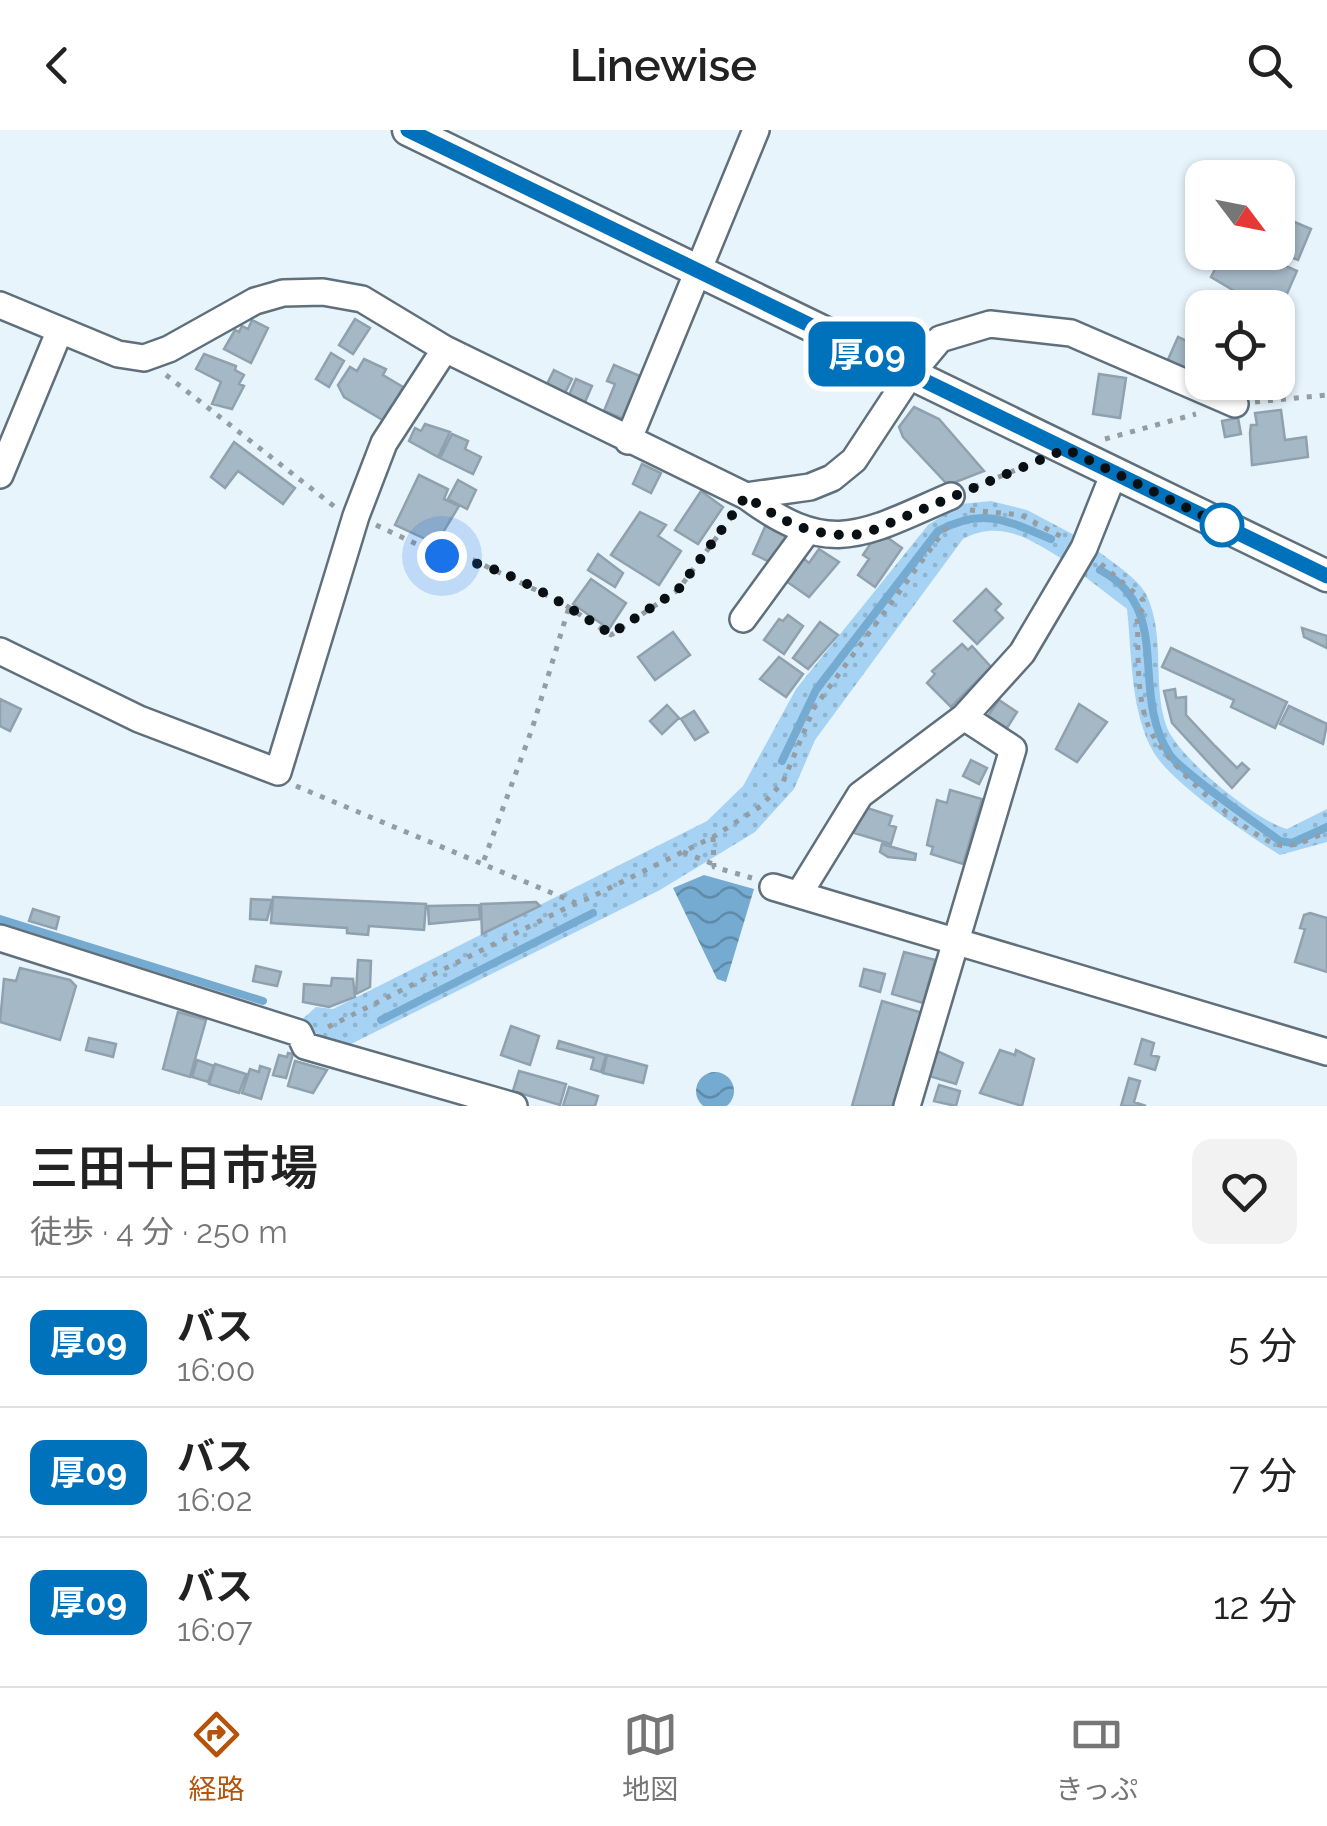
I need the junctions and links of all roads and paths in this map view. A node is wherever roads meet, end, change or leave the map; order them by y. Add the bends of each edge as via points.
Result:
1 (408, 130) edge
2 (756, 130) edge
3 (698, 272) junction
4 (0, 305) edge
5 (60, 330) junction
6 (445, 349) junction
7 (144, 358) junction
8 (910, 375) junction
9 (1327, 395) edge
10 (1235, 404) junction
11 (628, 441) junction
12 (1066, 449) junction
13 (1114, 473) junction
14 (0, 475) edge
15 (746, 496) junction
16 (950, 496) joint
17 (356, 516) junction
18 (808, 530) junction
19 (1083, 550) junction
20 (1327, 576) edge
21 (569, 607) junction
22 (743, 619) dead end
23 (0, 650) edge
24 (964, 718) junction
25 (278, 772) junction
26 (1327, 832) edge
27 (713, 838) junction
28 (683, 852) junction
29 (484, 862) junction
30 (714, 864) junction
31 (773, 887) joint
32 (799, 894) junction
33 (576, 902) junction
34 (0, 938) edge
35 (954, 942) junction
36 (299, 1032) junction
37 (1327, 1052) edge
38 (514, 1106) edge
39 (906, 1106) edge

1 - 3 street
2 - 3 street
3 - 8 street
3 - 11 street
4 - 5 street
5 - 7 street
5 - 14 street
6 - 7 street via 362,299 282,292
6 - 11 street
6 - 17 street via 384,442
7 - 17 path via 341,512
8 - 10 street via 940,339 990,324 1071,334
8 - 12 street
8 - 15 street via 854,460 832,478
9 - 10 path
10 - 12 path
11 - 15 street
12 - 13 street
12 - 16 path
13 - 19 street
13 - 20 street
15 - 18 street
15 - 21 path via 678,590 611,634
16 - 18 street via 864,534 828,538
17 - 21 path via 442,556 473,560
17 - 25 street
18 - 22 street
19 - 24 street via 1022,653
19 - 26 path via 1143,600 1136,614 1144,712 1161,748 1194,785 1274,844 1296,845
19 - 27 path via 1021,515 977,508 957,514 814,708 782,782
21 - 29 path
23 - 25 street via 139,719
24 - 32 street via 860,795
24 - 35 street via 1013,749
25 - 29 path via 288,783
27 - 28 path
27 - 30 path
28 - 30 path
28 - 33 path
29 - 33 path
30 - 31 path
31 - 32 street
32 - 35 street
33 - 36 path via 322,1030
34 - 36 street
35 - 37 street
35 - 39 street
36 - 38 street via 304,1046

